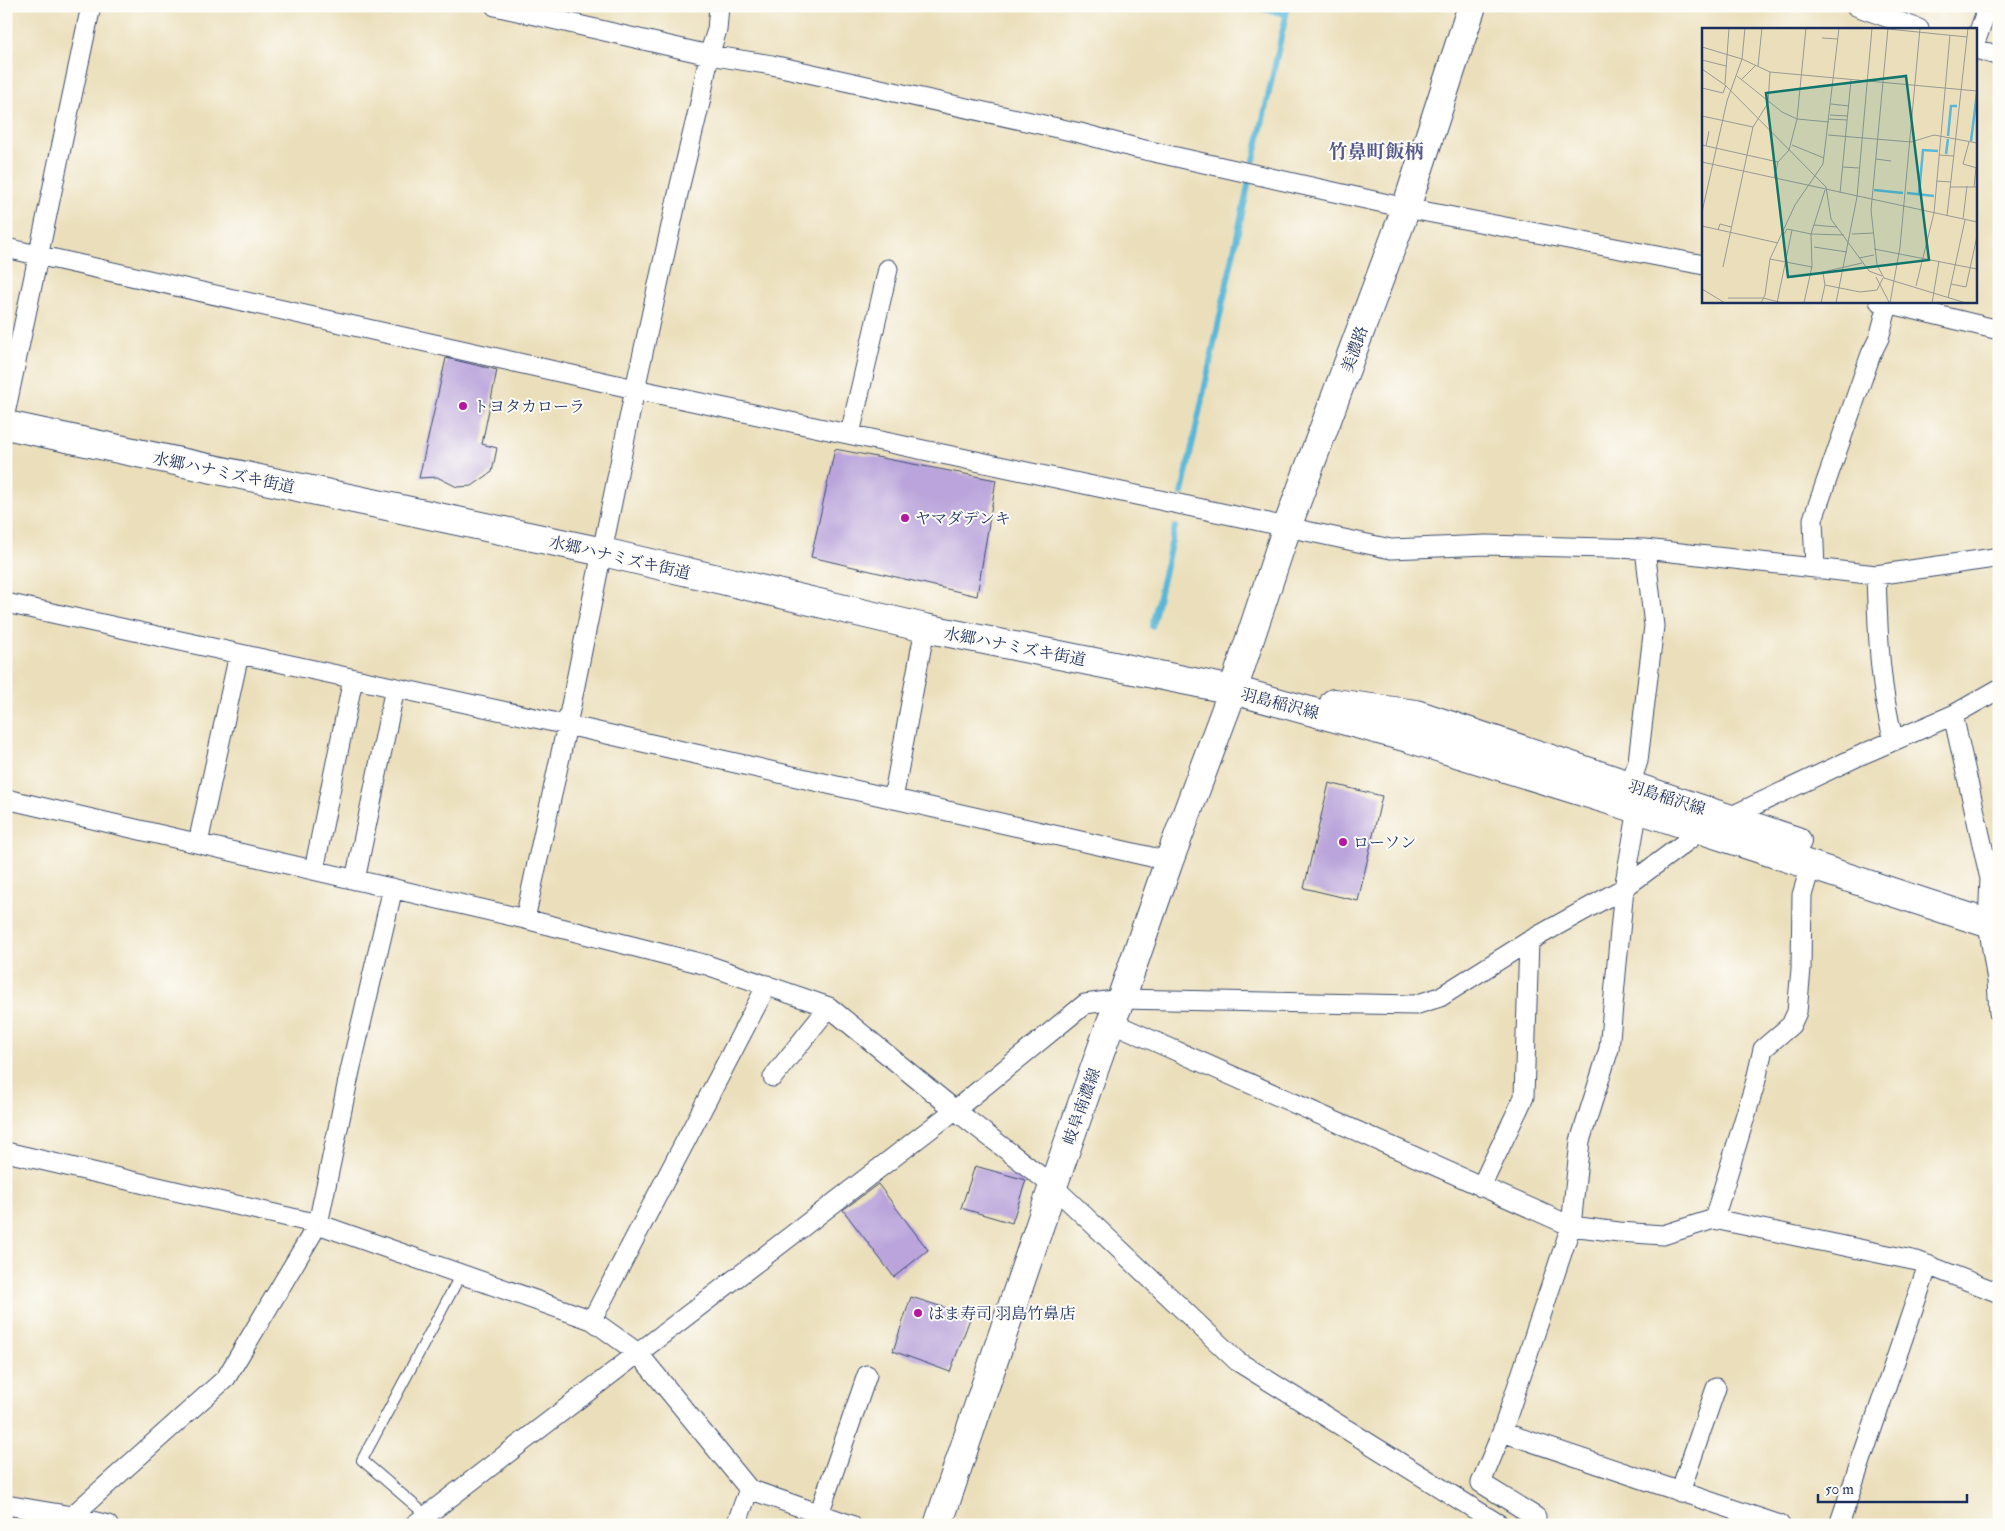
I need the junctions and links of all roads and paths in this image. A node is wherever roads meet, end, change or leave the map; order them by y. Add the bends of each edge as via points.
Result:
1 (92, 6) edge
2 (495, 6) edge
3 (719, 6) edge
4 (1472, 6) edge
5 (1856, 6) edge
6 (1988, 6) edge
7 (1916, 28) edge
8 (1978, 34) edge
9 (1978, 50) edge
10 (709, 55) junction
11 (1999, 56) edge
12 (1406, 208) junction
13 (6, 248) edge
14 (39, 255) junction
15 (1702, 265) edge
16 (888, 270) dead end
17 (1885, 302) edge
18 (1999, 330) edge
19 (635, 389) junction
20 (6, 410) edge
21 (6, 425) edge
22 (850, 434) junction
23 (1287, 528) junction
24 (1645, 549) junction
25 (603, 552) junction
26 (1999, 556) edge
27 (1815, 569) junction
28 (1876, 575) junction
29 (6, 603) edge
30 (925, 628) junction
31 (239, 654) junction
32 (353, 679) junction
33 (395, 688) junction
34 (1999, 689) edge
35 (1233, 690) junction
36 (1953, 715) junction
37 (567, 725) junction
38 (1894, 741) junction
39 (1634, 797) junction
40 (6, 799) edge
41 (893, 799) junction
42 (1729, 818) junction
43 (1702, 830) junction
44 (198, 843) junction
45 (1169, 861) junction
46 (1811, 866) junction
47 (314, 870) junction
48 (355, 880) junction
49 (393, 888) junction
50 (1624, 888) junction
51 (1993, 918) edge
52 (525, 919) junction
53 (1529, 941) junction
54 (767, 984) junction
55 (829, 1007) junction
56 (1116, 1011) junction
57 (1999, 1013) edge
58 (773, 1077) dead end
59 (955, 1110) junction
60 (6, 1152) edge
61 (1052, 1186) junction
62 (1481, 1187) junction
63 (1714, 1219) junction
64 (318, 1224) junction
65 (1571, 1226) junction
66 (1928, 1265) junction
67 (461, 1274) junction
68 (1999, 1293) edge
69 (592, 1320) junction
70 (638, 1353) junction
71 (867, 1375) dead end
72 (1716, 1388) dead end
73 (1502, 1432) junction
74 (749, 1489) junction
75 (1680, 1492) junction
76 (6, 1505) edge
77 (819, 1514) junction
78 (1536, 1517) dead end
79 (67, 1520) edge
80 (420, 1520) edge
81 (108, 1525) edge
82 (736, 1525) edge
83 (851, 1525) edge
84 (938, 1525) edge
85 (1500, 1525) edge
86 (1780, 1525) edge
87 (1839, 1525) edge

1 - 14 street
2 - 10 street
3 - 10 street via 717,30
4 - 12 main road, 美濃路
5 - 7 street
6 - 8 street
9 - 11 street
10 - 12 street via 781,67
10 - 19 street
12 - 15 street
12 - 23 main road, 美濃路
13 - 14 street
14 - 19 street
14 - 20 street
16 - 22 street
17 - 18 street
17 - 27 street via 1879,338 1814,519
19 - 22 street
19 - 25 street
21 - 25 main road, 水郷ハナミズキ街道
22 - 23 street
23 - 24 street via 1391,550 1486,544
23 - 35 main road, 美濃路
24 - 27 street
24 - 39 street via 1654,626
25 - 30 main road, 水郷ハナミズキ街道
25 - 37 street
26 - 28 street
27 - 28 street
28 - 38 street via 1878,642 1887,717
29 - 31 street
30 - 35 main road, 水郷ハナミズキ街道
30 - 41 street
31 - 32 street
31 - 44 street
32 - 33 street
32 - 47 street
33 - 37 street
33 - 48 street
34 - 36 street
35 - 39 main road, 羽島稲沢線
35 - 45 main road, 岐阜南濃線
36 - 38 street
36 - 51 street via 1990,878
37 - 41 street
37 - 52 street
38 - 42 street
39 - 42 main road, 羽島稲沢線
39 - 43 main road, 羽島稲沢線
39 - 50 street
40 - 44 street
41 - 45 street
42 - 43 street
42 - 51 main road, 羽島稲沢線
43 - 46 main road, 羽島稲沢線
43 - 50 street
44 - 47 street
45 - 56 main road, 岐阜南濃線
46 - 51 main road, 羽島稲沢線
46 - 63 street via 1802,895 1797,1012 1791,1025 1763,1049
47 - 48 street
48 - 49 street
49 - 52 street
49 - 64 street
50 - 53 street
50 - 65 street via 1609,1049 1580,1141
51 - 57 street
52 - 54 street via 707,965
53 - 56 street via 1440,996 1415,1006
53 - 62 street via 1524,1097
54 - 55 street
54 - 69 street
55 - 58 street
55 - 59 street
56 - 59 street via 1085,1004
56 - 61 main road, 岐阜南濃線
56 - 62 street
59 - 61 street
59 - 70 street
60 - 64 street
61 - 84 main road, 岐阜南濃線
61 - 85 street via 1237,1361
62 - 65 street
63 - 65 street via 1663,1234
63 - 66 street
64 - 67 street
64 - 79 street via 226,1378
65 - 73 street
66 - 68 street
66 - 87 street
67 - 69 street
67 - 80 lane via 362,1460
69 - 70 street
70 - 74 street
70 - 80 street
71 - 77 street
72 - 75 street
73 - 75 street
73 - 78 street via 1481,1483
74 - 77 street
74 - 82 street
75 - 86 street
76 - 79 street
77 - 83 street
79 - 81 street

